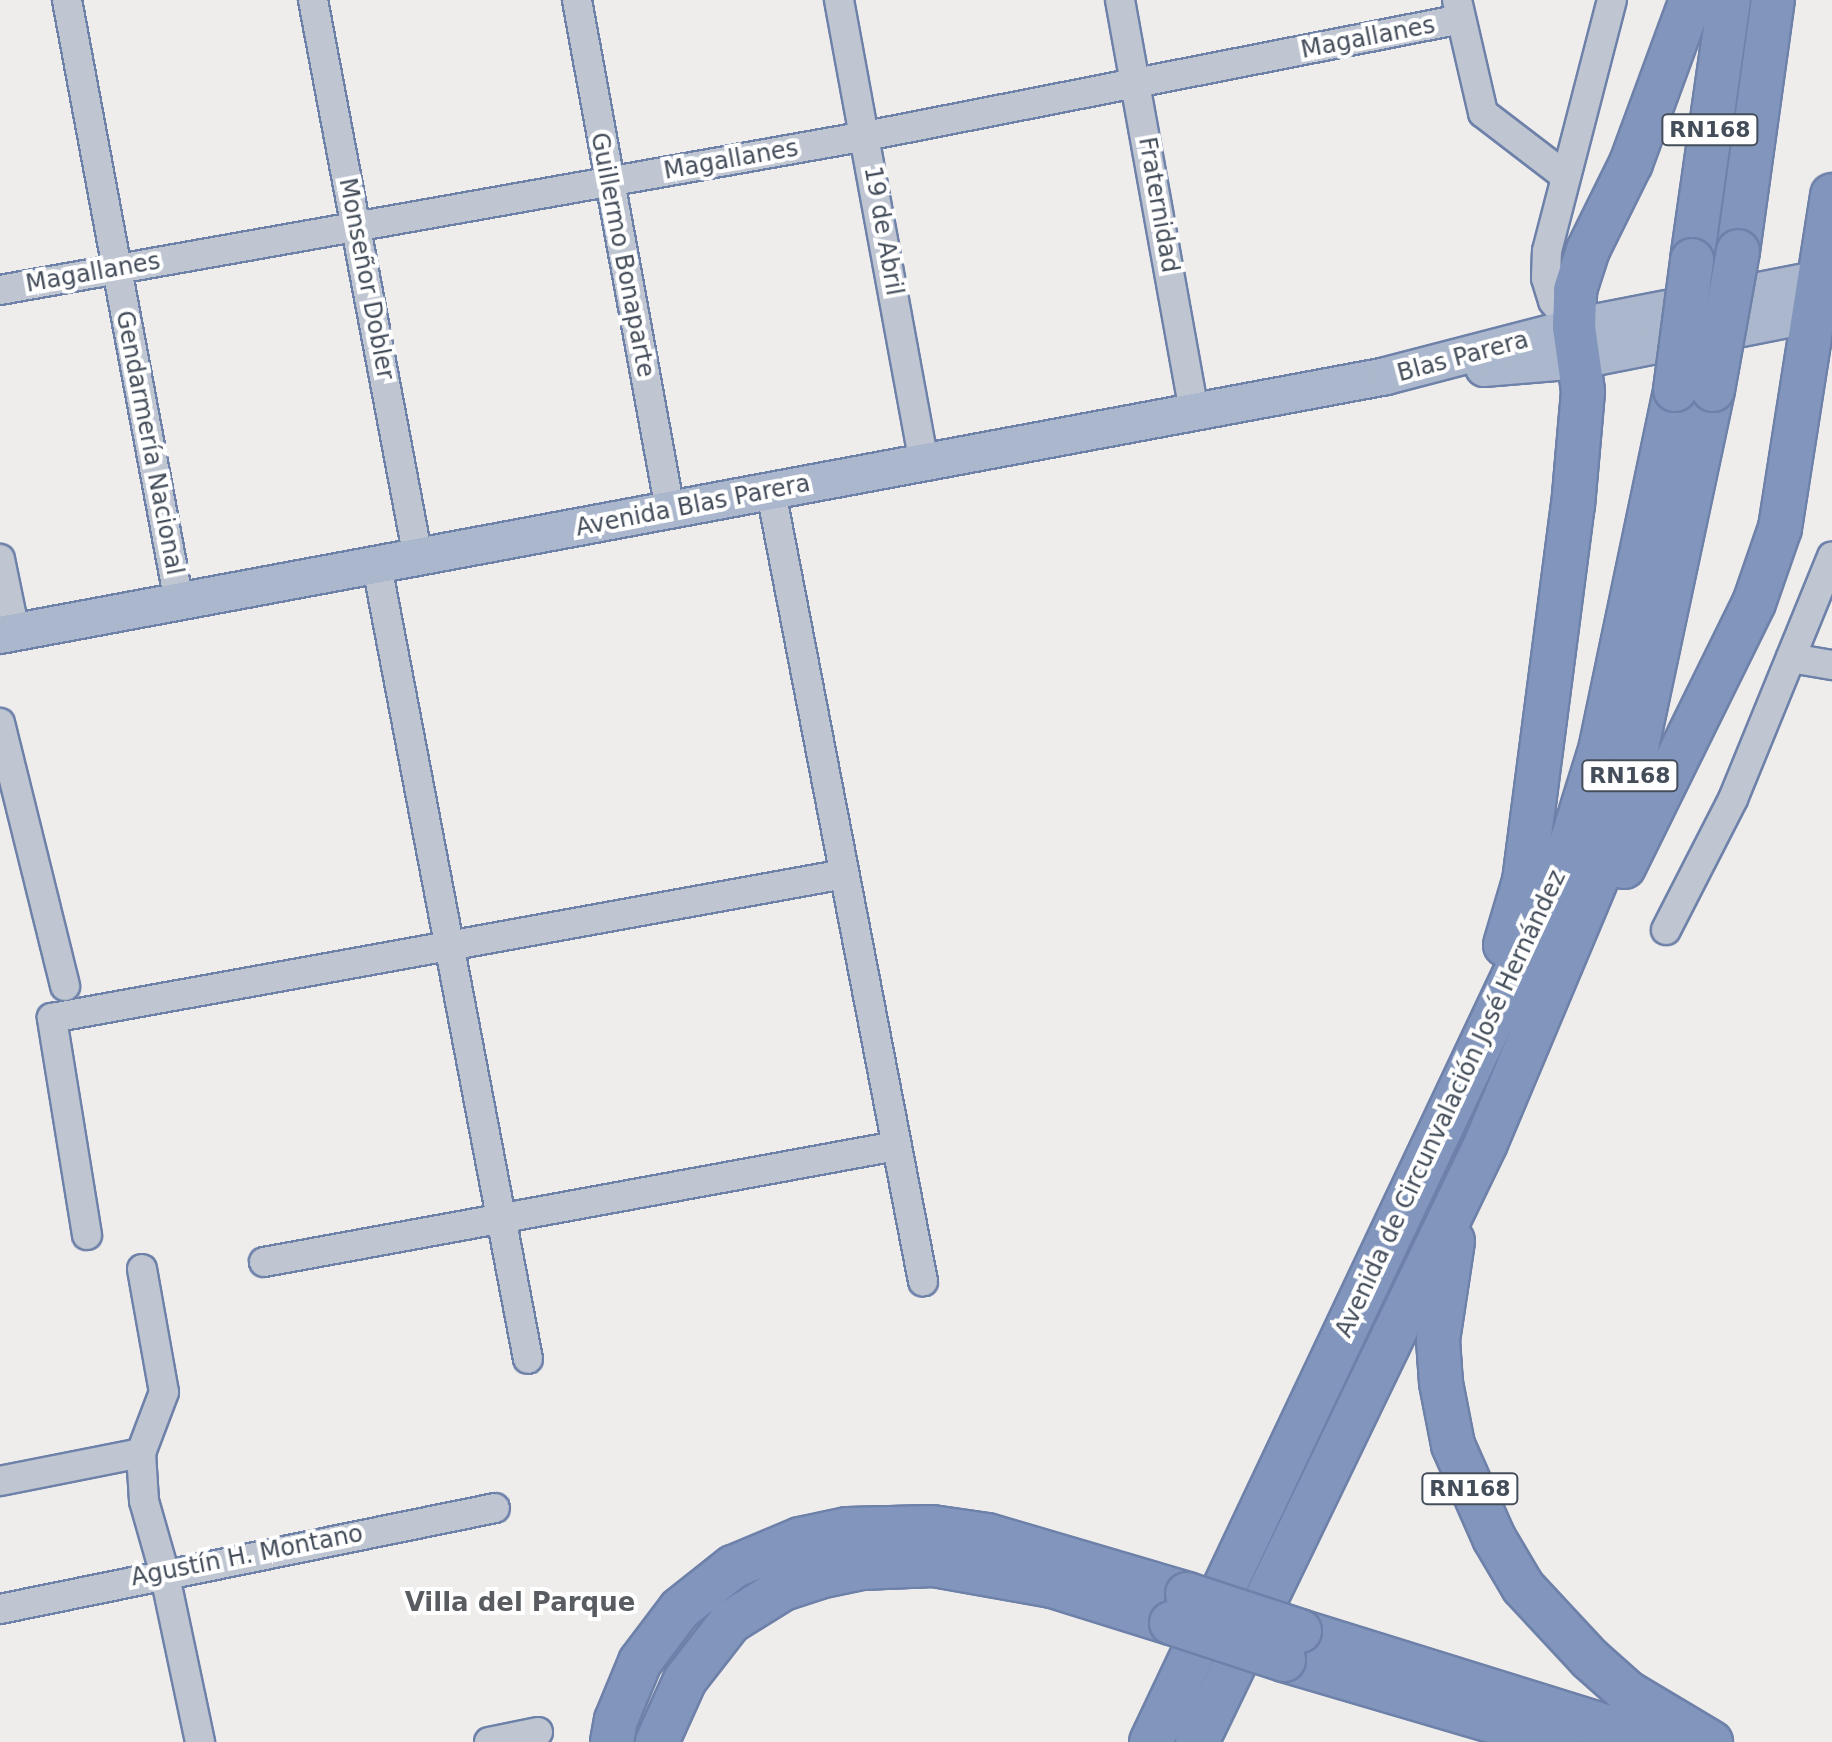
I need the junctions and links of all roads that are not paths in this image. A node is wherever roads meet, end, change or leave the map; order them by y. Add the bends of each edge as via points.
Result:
1 (67, 0) edge
2 (313, 0) edge
3 (577, 0) edge
4 (839, 0) edge
5 (1120, 0) edge
6 (1612, 0) edge
7 (1691, 0) edge
8 (1729, 0) edge
9 (1773, 0) edge
10 (1459, 10) edge
11 (1136, 83) junction
12 (866, 136) junction
13 (1565, 176) junction
14 (607, 182) junction
15 (1832, 195) edge
16 (357, 226) junction
17 (117, 269) junction
18 (0, 290) edge
19 (1826, 294) edge
20 (1577, 344) junction
21 (1386, 376) joint
22 (1694, 390) junction
23 (1194, 411) junction
24 (924, 463) junction
25 (771, 492) junction
26 (670, 510) junction
27 (1832, 556) edge
28 (418, 558) junction
29 (0, 559) edge
30 (377, 566) junction
31 (179, 602) junction
32 (8, 633) edge
33 (1791, 658) junction
34 (1832, 665) edge
35 (0, 723) edge
36 (844, 874) junction
37 (1666, 930) dead end
38 (446, 947) junction
39 (1562, 967) junction
40 (65, 986) dead end
41 (1444, 1120) junction
42 (1486, 1143) junction
43 (896, 1146) junction
44 (501, 1221) junction
45 (87, 1235) dead end
46 (264, 1262) dead end
47 (142, 1269) dead end
48 (923, 1281) dead end
49 (528, 1359) dead end
50 (141, 1453) junction
51 (0, 1481) edge
52 (495, 1508) dead end
53 (164, 1571) junction
54 (1179, 1608) junction
55 (0, 1609) edge
56 (1292, 1645) junction
57 (538, 1732) dead end
58 (1154, 1732) edge
59 (200, 1742) edge
60 (489, 1742) edge
61 (612, 1742) edge
62 (657, 1742) edge
63 (1197, 1742) edge
64 (1562, 1742) edge
65 (1656, 1742) edge
66 (1711, 1742) edge

1 - 17 street, Gendarmería Nacional
2 - 16 street, Monseñor Dobler
3 - 14 street, Guillermo Bonaparte
4 - 12 street, 19 de Abril
5 - 11 street, Fraternidad
6 - 13 street
7 - 20 highway via 1631,163 1588,250 1575,290
8 - 22 highway, RN168, bridge via 1692,260
9 - 22 highway, RN168, bridge via 1738,251
10 - 11 street, Magallanes
10 - 13 street via 1483,113
11 - 12 street, Magallanes
11 - 23 street, Fraternidad
12 - 14 street, Magallanes
12 - 24 street, 19 de Abril
13 - 20 street via 1546,278
14 - 16 street, Magallanes
14 - 26 street, Guillermo Bonaparte
15 - 19 highway
16 - 17 street, Magallanes
16 - 28 street, Monseñor Dobler
17 - 18 street, Magallanes
17 - 31 street, Gendarmería Nacional
19 - 20 main road, Blas Parera
19 - 39 highway via 1780,528 1754,603 1616,883
20 - 21 main road, Blas Parera
20 - 41 highway via 1583,391 1573,506 1524,881
21 - 23 main road, Avenida Blas Parera
22 - 39 highway, Avenida de Circunvalación José Hernández / RN168 via 1636,752 1598,876
22 - 41 highway, Avenida de Circunvalación José Hernández / RN168 via 1600,750 1561,875
23 - 24 main road, Avenida Blas Parera
24 - 25 main road, Avenida Blas Parera
25 - 26 main road, Avenida Blas Parera
25 - 36 street
26 - 28 main road, Avenida Blas Parera
27 - 33 street
28 - 30 main road, Avenida Blas Parera
29 - 32 street
30 - 31 main road, Avenida Blas Parera
30 - 38 street
31 - 32 main road, Avenida Blas Parera
33 - 34 street
33 - 37 street via 1733,799
35 - 40 street
36 - 38 street
36 - 43 street
38 - 44 street
38 - 45 street via 52,1018
39 - 42 highway, Avenida de Circunvalación José Hernández / RN168
41 - 58 highway, Avenida de Circunvalación José Hernández / RN168
42 - 63 highway, Avenida de Circunvalación José Hernández
42 - 66 highway, RN168 via 1454,1237 1438,1340 1453,1445 1494,1538 1553,1624 1627,1692
43 - 44 street
43 - 48 street
44 - 46 street
44 - 49 street
47 - 50 street via 164,1392
50 - 51 street
50 - 53 street via 144,1501
52 - 53 street, Agustín H. Montano
53 - 55 street, Agustín H. Montano
53 - 59 street
54 - 56 highway, bridge
54 - 61 highway via 987,1535 932,1527 847,1529 800,1539 733,1567 680,1609 640,1662
54 - 62 highway via 934,1565 862,1568 819,1577 783,1589 730,1622 685,1680
56 - 64 highway
56 - 65 highway
57 - 60 street

